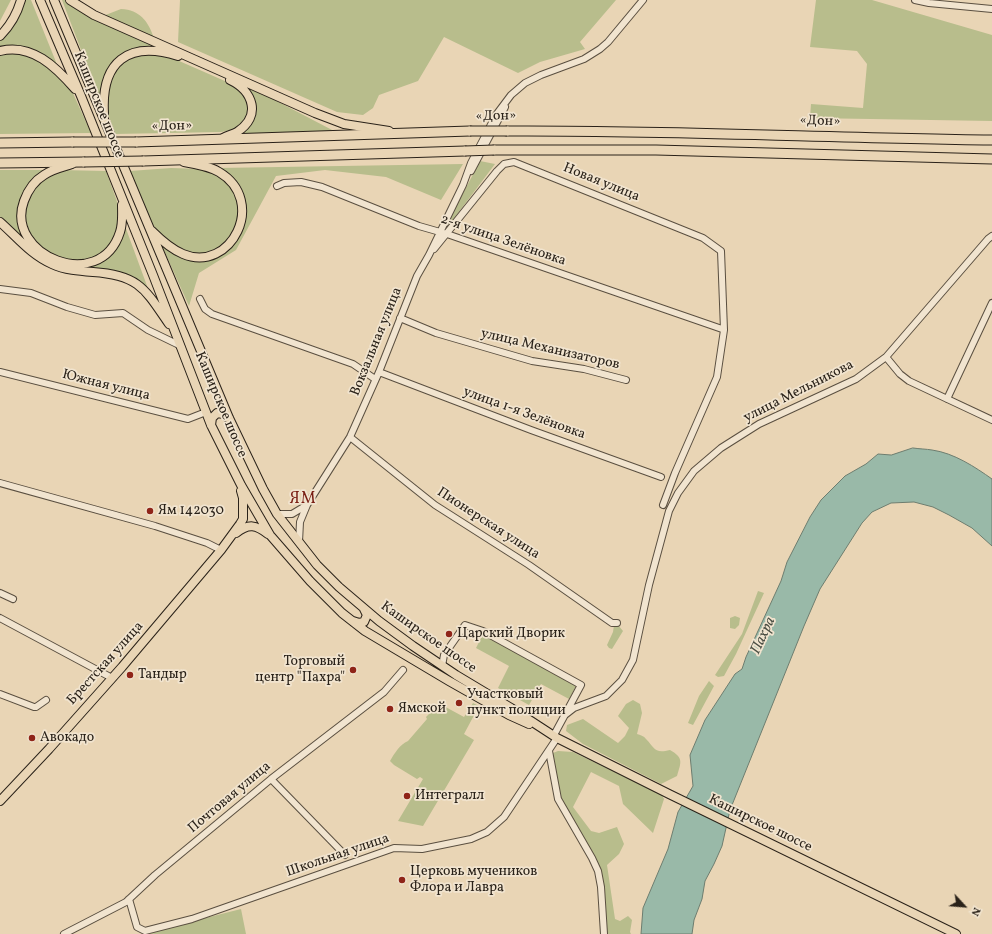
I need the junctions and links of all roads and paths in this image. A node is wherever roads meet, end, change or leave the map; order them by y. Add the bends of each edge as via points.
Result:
1 (21, 0) edge
2 (40, 0) edge
3 (54, 0) edge
4 (70, 0) edge
5 (644, 0) edge
6 (915, 0) edge
7 (992, 9) edge
8 (0, 36) edge
9 (0, 50) edge
10 (81, 96) junction
11 (104, 120) junction
12 (402, 132) junction
13 (219, 140) junction
14 (992, 140) edge
15 (0, 143) edge
16 (992, 159) edge
17 (177, 160) junction
18 (81, 162) junction
19 (0, 163) edge
20 (278, 186) dead end
21 (122, 200) junction
22 (0, 222) edge
23 (148, 228) junction
24 (440, 232) junction
25 (447, 234) junction
26 (992, 236) edge
27 (429, 255) junction
28 (0, 289) edge
29 (200, 299) dead end
30 (992, 303) edge
31 (400, 318) junction
32 (723, 330) junction
33 (180, 342) junction
34 (886, 357) junction
35 (0, 372) edge
36 (379, 372) junction
37 (375, 379) junction
38 (626, 380) dead end
39 (947, 398) junction
40 (206, 412) junction
41 (229, 418) junction
42 (992, 420) edge
43 (211, 425) junction
44 (350, 437) junction
45 (236, 475) junction
46 (661, 477) dead end
47 (0, 483) edge
48 (307, 505) junction
49 (663, 505) dead end
50 (277, 514) junction
51 (270, 535) junction
52 (228, 540) junction
53 (299, 542) junction
54 (221, 550) junction
55 (0, 593) edge
56 (13, 599) dead end
57 (364, 609) junction
58 (0, 618) edge
59 (352, 621) junction
60 (617, 623) dead end
61 (442, 666) junction
62 (403, 670) dead end
63 (112, 678) junction
64 (0, 694) edge
65 (46, 700) dead end
66 (565, 715) junction
67 (556, 736) junction
68 (549, 751) junction
69 (271, 779) junction
70 (0, 801) edge
71 (345, 855) dead end
72 (129, 899) junction
73 (64, 934) edge
74 (604, 934) edge
75 (956, 934) edge

1 - 8 main road via 10,24
2 - 10 main road, Каширское шоссе
3 - 11 main road, Каширское шоссе
4 - 12 main road via 94,15 315,113 344,124
5 - 24 street, Вокзальная улица via 600,49 578,62 533,78 517,89 463,185
6 - 7 street
9 - 10 main road via 26,51 42,58 58,69
10 - 21 main road, Каширское шоссе
11 - 13 main road via 104,91 112,68 132,54 157,51 211,71 236,83 247,92 252,105 248,121 237,132
11 - 23 main road, Каширское шоссе
12 - 13 highway, «Дон»
12 - 14 highway, «Дон», bridge via 507,130
13 - 15 highway, «Дон», bridge
16 - 17 highway, bridge via 656,150 494,150
17 - 18 highway, bridge
17 - 23 main road via 215,170 233,183 242,207 238,230 221,250 196,258 169,247
18 - 19 highway
18 - 21 main road via 45,174 28,191 21,213 23,227 25,234 37,249 68,264 95,262 108,253 117,240 122,221
20 - 24 street, 2-я улица Зелёновка via 301,182 322,187
21 - 33 main road, Каширское шоссе
22 - 33 main road via 38,257 52,264 69,270 114,275 140,286 153,300
23 - 41 main road, Каширское шоссе
24 - 25 street, 2-я улица Зелёновка
24 - 27 street, Вокзальная улица
25 - 27 street, Новая улица
25 - 32 street, 2-я улица Зелёновка
25 - 32 street, Новая улица via 504,164 514,162 707,240 720,251
26 - 34 street, улица Мельникова
27 - 31 street, Вокзальная улица via 417,276
28 - 33 street via 31,293 95,315 123,313 148,330
29 - 37 street via 205,309 212,314 353,364
30 - 39 street
31 - 36 street, Вокзальная улица
31 - 38 street, улица Механизаторов via 436,333 532,361 584,369
32 - 49 street, Новая улица via 717,377
33 - 40 main road, Каширское шоссе
34 - 39 street via 904,377
34 - 66 street, улица Мельникова via 856,379 759,424 721,448 694,471 669,511 649,585 633,660 626,674 606,696 574,708
35 - 40 street, Южная улица via 188,419
36 - 37 street, Вокзальная улица
36 - 46 street, улица 1-я Зелёновка
37 - 44 street, Вокзальная улица
39 - 42 street
40 - 43 main road, Каширское шоссе
41 - 43 main road via 224,414 217,414 212,418
41 - 50 main road, Каширское шоссе
43 - 45 main road, Каширское шоссе
44 - 48 street, Вокзальная улица
44 - 60 street, Пионерская улица via 435,505 529,565 612,623
45 - 51 main road, Каширское шоссе
45 - 52 main road, Брестская улица via 243,498 244,513 240,524
47 - 54 street via 155,526
48 - 50 street via 292,514
48 - 53 street, Вокзальная улица via 300,522
50 - 53 main road, Каширское шоссе
51 - 52 main road, Брестская улица via 256,526 250,526
51 - 59 main road, Каширское шоссе via 310,581
52 - 54 main road, Брестская улица
53 - 57 main road, Каширское шоссе via 317,565
54 - 63 main road, Брестская улица
55 - 56 street
57 - 59 main road via 367,615 364,622
57 - 61 main road, Каширское шоссе
58 - 63 street
59 - 67 main road, Каширское шоссе via 449,682 509,715
61 - 66 street, Школьная улица via 444,655 465,625 483,631 581,685
61 - 67 main road, Каширское шоссе
62 - 69 street, Почтовая улица via 384,692
63 - 70 main road, Брестская улица
64 - 65 street, Брестская улица via 36,708
66 - 67 street, Школьная улица
67 - 68 street, Школьная улица
67 - 75 main road, Каширское шоссе via 749,834
68 - 72 street, Школьная улица via 504,817 487,832 471,839 422,849 394,848 192,919 146,931 137,927
68 - 74 street via 558,799 598,871
69 - 71 street
69 - 72 street, Почтовая улица
72 - 73 street, Почтовая улица

